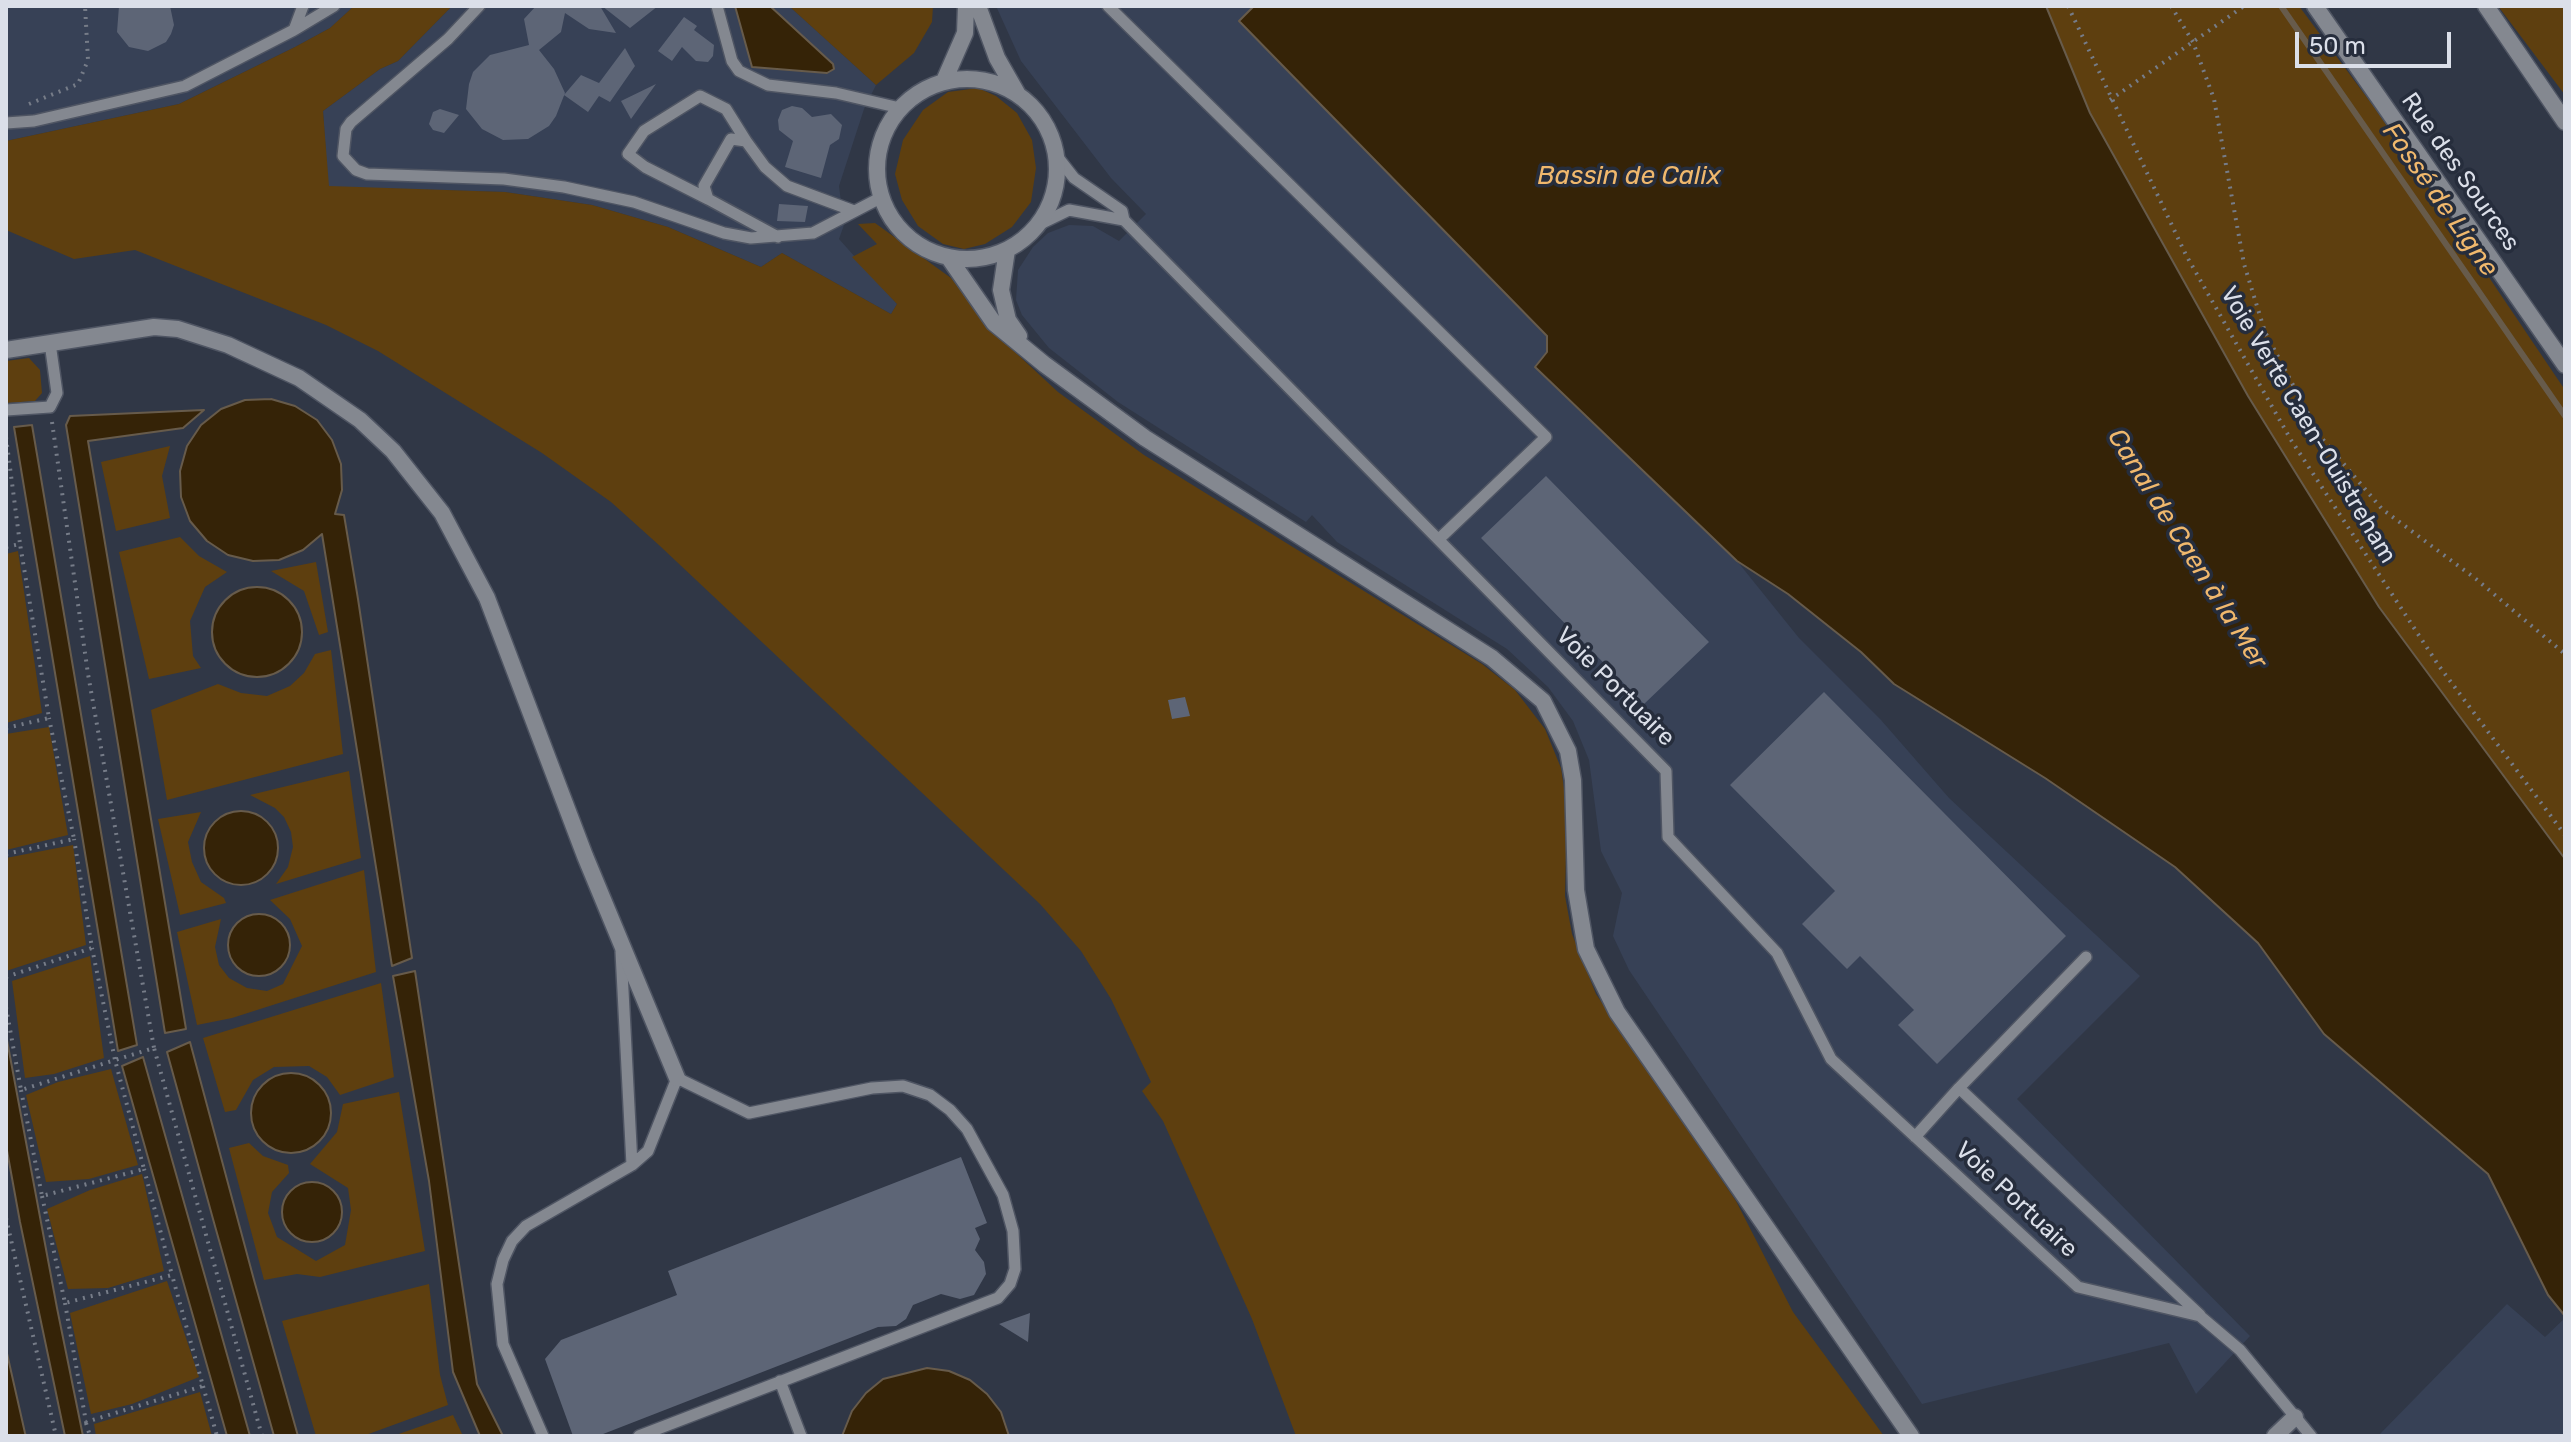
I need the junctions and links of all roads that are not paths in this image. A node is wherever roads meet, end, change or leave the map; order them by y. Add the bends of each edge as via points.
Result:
1 (303, 6) edge
2 (334, 6) edge
3 (479, 6) edge
4 (717, 6) edge
5 (966, 6) edge
6 (978, 6) edge
7 (1108, 6) edge
8 (2315, 6) edge
9 (2486, 6) edge
10 (294, 30) junction
11 (944, 81) junction
12 (1018, 94) junction
13 (900, 108) junction
14 (2565, 122) edge
15 (6, 123) edge
16 (746, 141) junction
17 (1056, 155) junction
18 (882, 197) junction
19 (708, 199) junction
20 (854, 211) junction
21 (1128, 224) junction
22 (1036, 226) junction
23 (778, 237) junction
24 (1007, 250) junction
25 (949, 258) junction
26 (50, 343) junction
27 (6, 350) edge
28 (1032, 354) junction
29 (2565, 365) edge
30 (6, 410) edge
31 (1439, 539) junction
32 (620, 939) junction
33 (2086, 957) dead end
34 (677, 1078) junction
35 (1959, 1088) junction
36 (1915, 1137) junction
37 (632, 1165) junction
38 (2200, 1316) junction
39 (780, 1381) junction
40 (2295, 1417) junction
41 (543, 1436) edge
42 (639, 1436) edge
43 (801, 1436) edge
44 (1911, 1436) edge
45 (2275, 1436) edge
46 (2311, 1436) edge

1 - 10 lane
2 - 10 lane
3 - 23 lane via 351,122 343,156 356,170 555,186 634,202 724,233
4 - 13 lane via 739,71 768,85
5 - 11 street via 965,33
6 - 12 street via 997,58
7 - 31 lane via 1546,437
8 - 29 street, Rue des Sources
9 - 14 street
10 - 15 lane via 185,86 62,116
11 - 12 street via 982,80
11 - 13 street
12 - 17 street via 1043,120
13 - 18 street via 878,154
16 - 19 lane via 731,139 704,186
16 - 19 lane via 726,109 700,96 644,131 628,154
16 - 20 lane via 787,186
17 - 21 lane, Voie Portuaire via 1074,178 1122,211
17 - 22 street via 1050,205
18 - 20 lane
18 - 25 street via 904,234
19 - 23 lane
20 - 23 lane via 813,233
21 - 22 lane via 1069,210
21 - 31 lane, Voie Portuaire
22 - 24 street
24 - 25 street
24 - 28 street via 1001,290 1008,320
25 - 28 street via 994,323
26 - 27 street
26 - 30 lane via 57,393 50,407
26 - 32 street via 154,327 199,335 299,378 360,420 393,451 442,513 487,598
28 - 44 street via 1145,438 1492,658 1543,701 1568,751 1576,890 1586,949 1617,1012
31 - 36 lane, Voie Portuaire via 1666,771 1668,837 1777,953 1831,1059
32 - 34 street
32 - 37 lane
33 - 35 lane
34 - 37 lane via 648,1151
34 - 39 lane via 749,1113 872,1088 903,1086 930,1095 967,1129 1003,1195 1013,1231 1015,1269 998,1298
35 - 36 lane
35 - 38 lane
36 - 38 lane, Voie Portuaire via 2078,1287
37 - 41 lane via 526,1226 503,1260 497,1284 503,1344
38 - 40 lane, Voie Portuaire via 2240,1350
39 - 42 lane
39 - 43 lane
40 - 45 street
40 - 46 lane, Voie Portuaire

